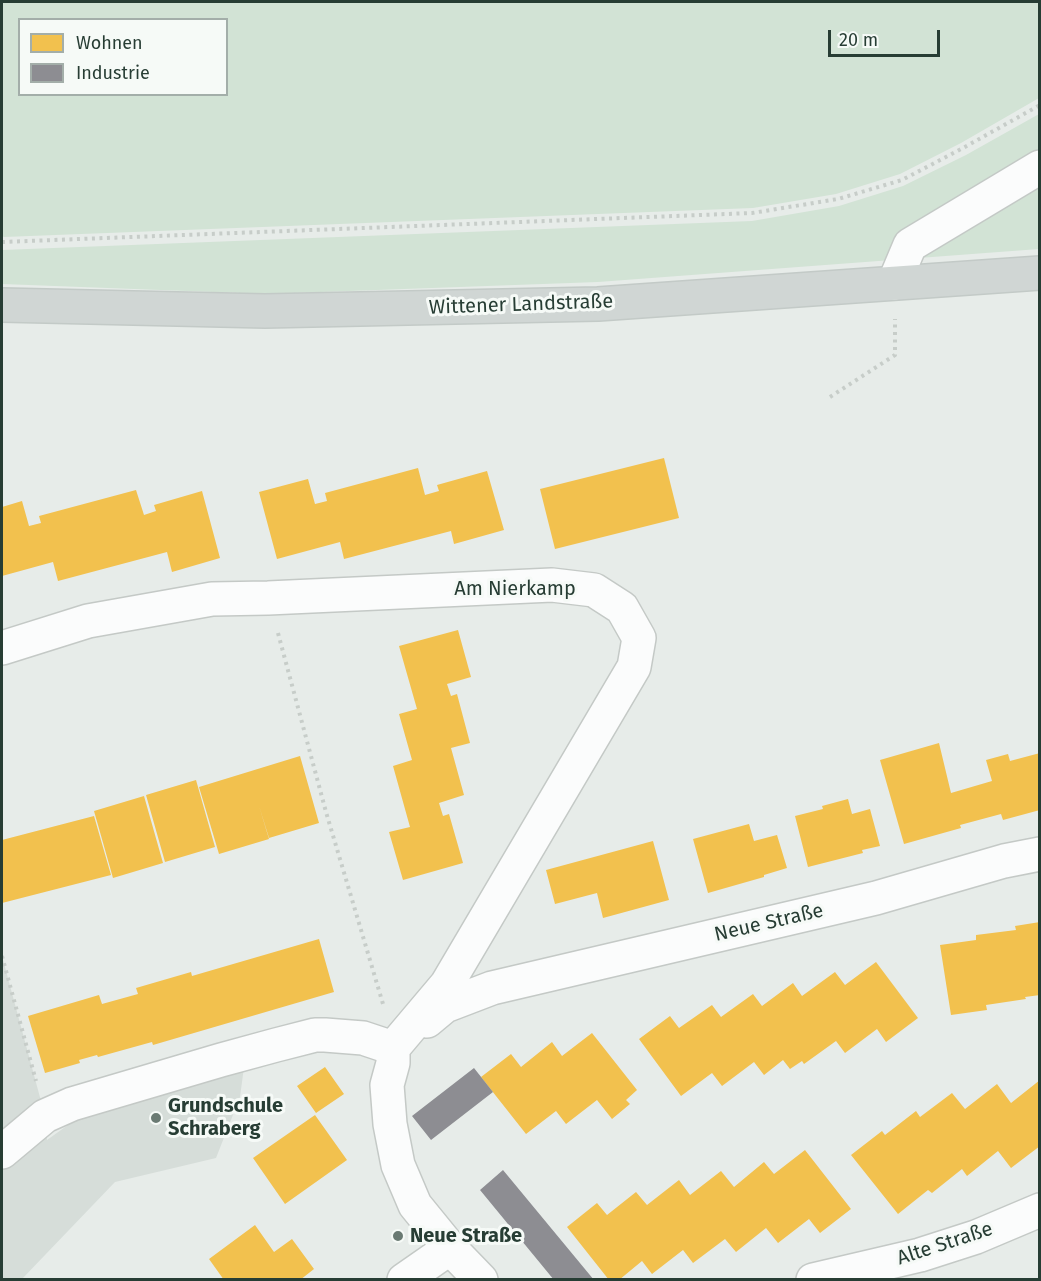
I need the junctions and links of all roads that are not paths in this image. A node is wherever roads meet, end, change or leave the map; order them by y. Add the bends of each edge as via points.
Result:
1 (1040, 167) edge
2 (1040, 273) edge
3 (894, 283) junction
4 (2, 305) edge
5 (2, 648) edge
6 (1040, 854) edge
7 (393, 1048) junction
8 (2, 1152) edge
9 (1040, 1210) edge
10 (450, 1248) junction
11 (404, 1280) edge
12 (481, 1280) edge
13 (813, 1280) edge

1 - 3 street via 910,245
2 - 3 main road, Wittener Landstraße
3 - 4 main road, Wittener Landstraße via 598,304 265,311
5 - 7 street, Am Nierkamp via 88,621 212,599 552,585 594,590 622,608 639,638 634,667 447,984
6 - 7 street, Neue Straße via 876,898 492,988 445,1006
7 - 8 street via 363,1038 315,1035 221,1060 72,1104 45,1116
7 - 10 street via 387,1085 398,1165 415,1205
9 - 13 street, Alte Straße via 921,1255
10 - 11 street
10 - 12 street

